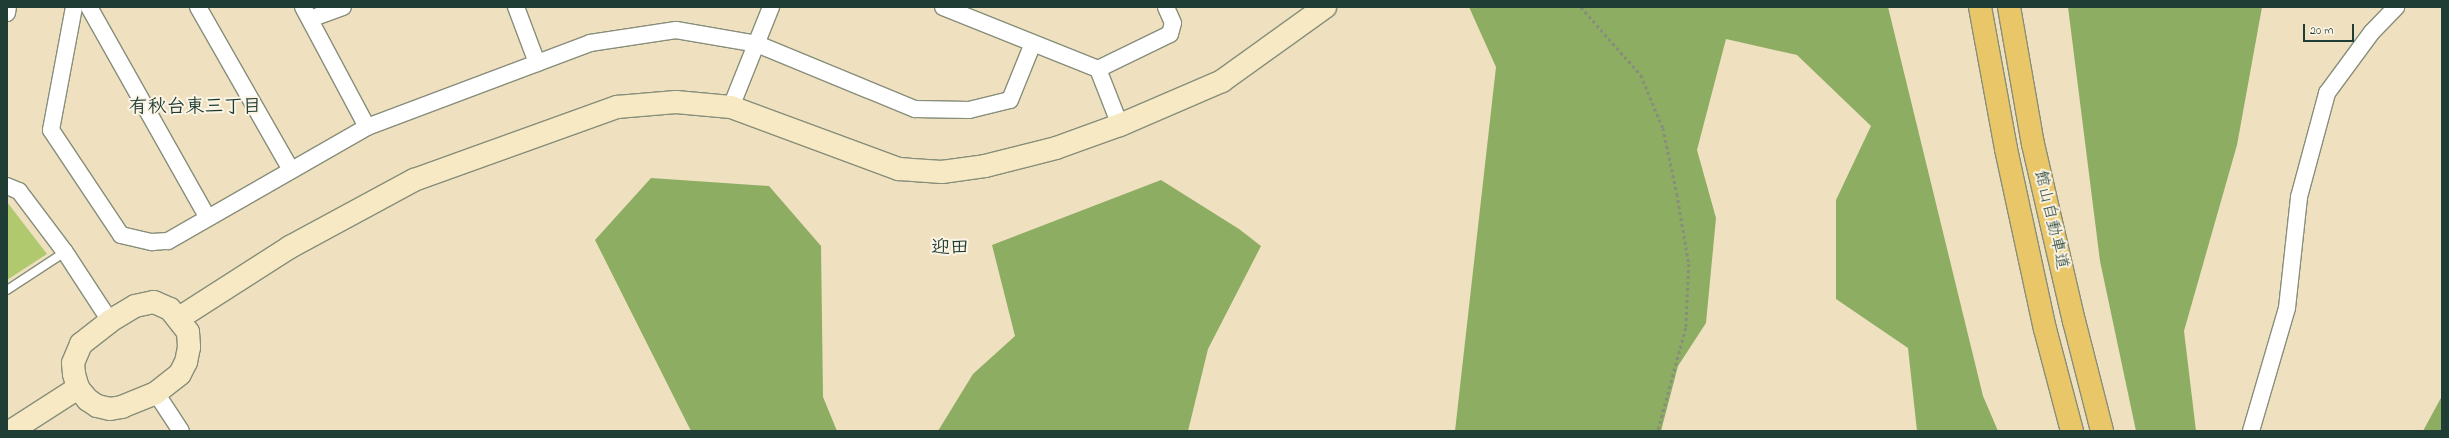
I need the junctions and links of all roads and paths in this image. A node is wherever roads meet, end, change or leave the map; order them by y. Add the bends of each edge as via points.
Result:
1 (8, 7) edge
2 (74, 7) edge
3 (89, 7) edge
4 (198, 7) edge
5 (343, 7) edge
6 (516, 7) edge
7 (771, 7) edge
8 (943, 7) edge
9 (1166, 7) edge
10 (1325, 7) edge
11 (1580, 7) edge
12 (1980, 7) edge
13 (2009, 7) edge
14 (2396, 7) edge
15 (7, 13) edge
16 (306, 13) edge
17 (1033, 43) junction
18 (757, 44) junction
19 (537, 63) junction
20 (1098, 69) junction
21 (731, 107) junction
22 (1120, 125) junction
23 (367, 127) junction
24 (291, 170) junction
25 (7, 186) edge
26 (208, 218) junction
27 (64, 252) junction
28 (7, 290) edge
29 (179, 318) junction
30 (110, 321) junction
31 (78, 388) junction
32 (156, 392) junction
33 (11, 431) edge
34 (181, 431) edge
35 (1658, 431) edge
36 (2072, 431) edge
37 (2102, 431) edge
38 (2251, 431) edge

1 - 15 street
2 - 26 street via 51,130 121,235 152,242 168,241
3 - 26 street
4 - 24 street
5 - 16 street
6 - 19 street
7 - 18 street
8 - 17 street
9 - 20 street via 1173,23 1170,34
10 - 22 street via 1222,81
11 - 35 path via 1641,75 1663,128 1689,264 1686,328
12 - 36 highway, 館山自動車道 via 2006,149 2045,329
13 - 37 highway, 館山自動車道 via 2033,144
14 - 38 street via 2372,32 2327,93 2299,197 2287,308
16 - 23 street
17 - 18 street via 1010,100 969,110 915,108
17 - 20 street
18 - 19 street via 676,30 590,43
18 - 21 street
19 - 23 street
20 - 22 street
21 - 22 street via 899,169 942,172 985,166 1056,148
21 - 29 street via 676,102 618,107 414,180 290,247
23 - 24 street
24 - 26 street
25 - 27 street via 19,191
27 - 28 lane
27 - 30 street
29 - 30 street via 170,309 154,302 135,306
29 - 32 street via 188,332 186,362 180,374
30 - 31 street via 80,344 74,374
31 - 32 street via 97,406 110,408 133,404
31 - 33 street
32 - 34 street

